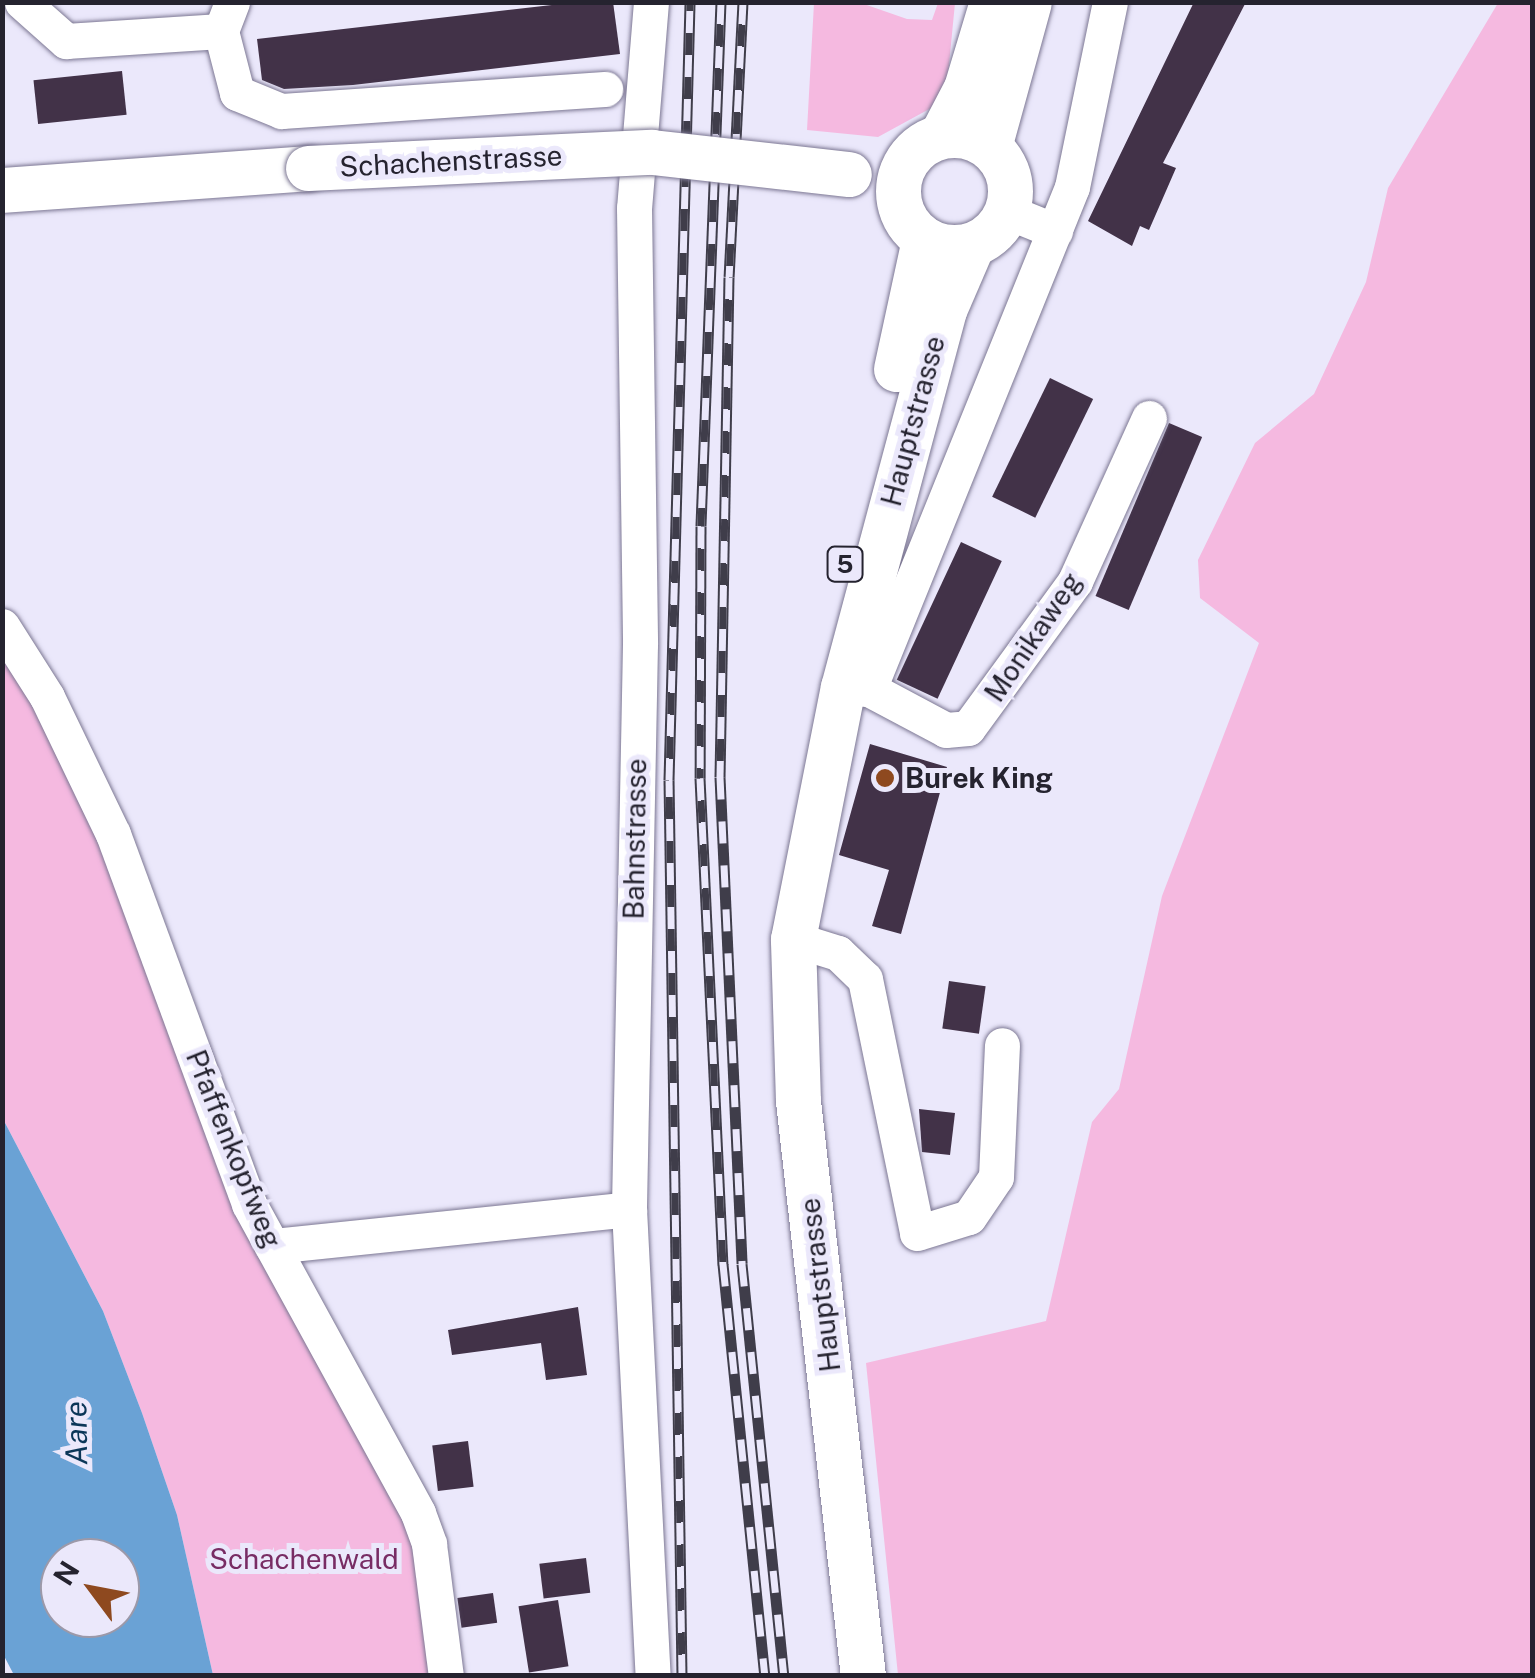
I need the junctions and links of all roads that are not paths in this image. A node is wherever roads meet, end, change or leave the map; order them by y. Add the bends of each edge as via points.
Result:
1 (22, 2) edge
2 (651, 2) edge
3 (992, 2) edge
4 (1029, 2) edge
5 (1110, 2) edge
6 (227, 17) edge
7 (605, 89) dead end
8 (941, 136) junction
9 (988, 147) junction
10 (898, 181) junction
11 (2, 190) edge
12 (1006, 211) junction
13 (1054, 231) junction
14 (924, 239) junction
15 (972, 244) junction
16 (1149, 418) dead end
17 (2, 626) edge
18 (856, 688) junction
19 (797, 893) junction
20 (792, 939) junction
21 (1002, 1045) dead end
22 (629, 1209) junction
23 (272, 1246) junction
24 (446, 1676) edge
25 (653, 1676) edge
26 (864, 1676) edge

1 - 6 street via 66,41
2 - 22 street, Bahnstrasse via 634,208 640,644
3 - 8 main road via 966,88
4 - 9 main road
5 - 13 street via 1080,154
6 - 7 street via 238,92 281,110
8 - 9 main road
8 - 10 main road via 913,152
9 - 12 main road via 1008,176
10 - 11 main road, Schachenstrasse, bridge via 652,152
10 - 14 main road via 905,220
12 - 13 street
12 - 15 main road
13 - 18 street
14 - 15 main road
14 - 19 main road, Hauptstrasse / 5 via 800,763 790,822
15 - 18 main road, Hauptstrasse / 5 via 944,310
16 - 18 street, Monikaweg via 1074,580 968,728 946,730
17 - 23 street, Pfaffenkopfweg via 47,697 112,834 250,1204
18 - 19 main road, Hauptstrasse / 5
19 - 20 main road, Hauptstrasse / 5
20 - 21 street via 838,954 865,980 917,1234 969,1217 996,1177
20 - 26 main road, Hauptstrasse / 5 via 798,1102
22 - 23 street
22 - 25 street, Bahnstrasse
23 - 24 street, Pfaffenkopfweg via 418,1513 429,1544

